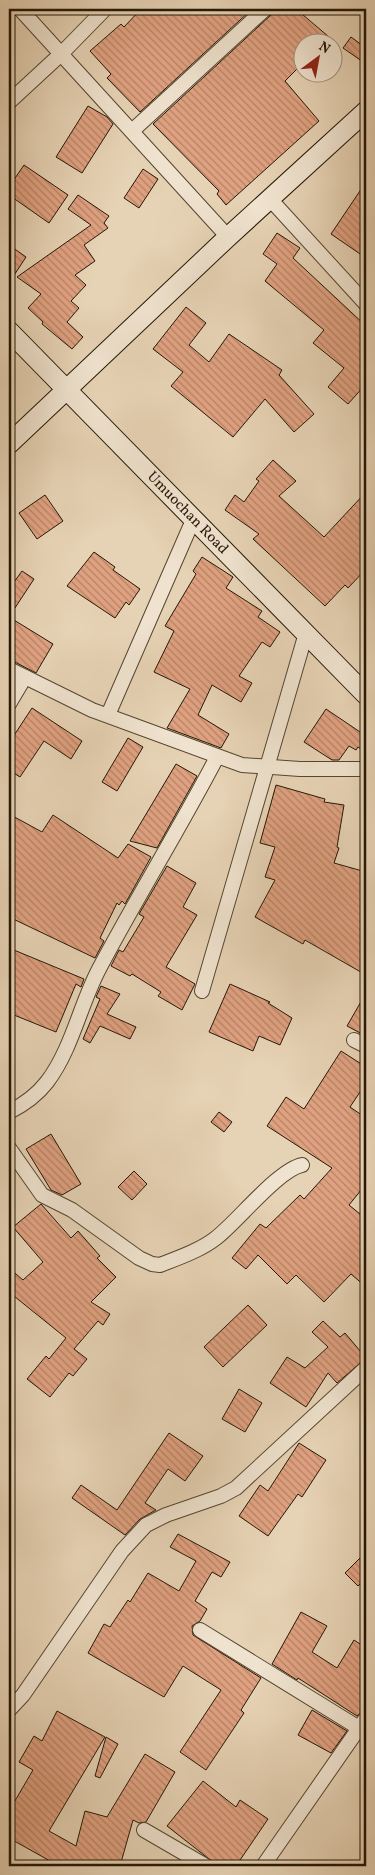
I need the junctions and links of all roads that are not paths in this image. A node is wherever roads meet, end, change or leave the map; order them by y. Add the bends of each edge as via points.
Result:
1 (20, 9) edge
2 (105, 9) edge
3 (265, 9) edge
4 (61, 54) junction
5 (9, 102) edge
6 (366, 110) edge
7 (132, 131) junction
8 (270, 199) junction
9 (228, 237) junction
10 (366, 304) edge
11 (9, 331) edge
12 (65, 390) junction
13 (9, 444) edge
14 (193, 520) junction
15 (306, 633) junction
16 (9, 669) edge
17 (25, 677) junction
18 (366, 695) edge
19 (9, 704) edge
20 (108, 715) junction
21 (217, 757) junction
22 (266, 767) junction
23 (366, 769) edge
24 (202, 991) dead end
25 (354, 1040) dead end
26 (366, 1046) edge
27 (9, 1112) edge
28 (9, 1148) edge
29 (302, 1165) dead end
30 (366, 1368) edge
31 (200, 1630) dead end
32 (9, 1710) edge
33 (363, 1723) edge
34 (144, 1830) dead end
35 (206, 1866) edge
36 (262, 1866) edge

1 - 4 street
2 - 4 street
3 - 7 street
4 - 5 street
4 - 7 street
6 - 8 street
7 - 9 street
8 - 9 street
8 - 10 street
9 - 12 street
11 - 12 street, Umuochan Road
12 - 13 street
12 - 14 street, Umuochan Road
14 - 15 street, Umuochan Road
14 - 20 street
15 - 18 street, Umuochan Road
15 - 22 street
16 - 17 street
17 - 19 street
17 - 20 street
20 - 21 street
21 - 22 street
21 - 27 street via 98,970 81,1016 51,1074 34,1096
22 - 23 street
22 - 24 street
25 - 26 street
28 - 29 street via 42,1194 72,1210 139,1258 160,1265 215,1239 282,1176 294,1166
30 - 32 street via 236,1488 146,1525 122,1551 23,1695
31 - 33 street
33 - 36 street
34 - 35 street

